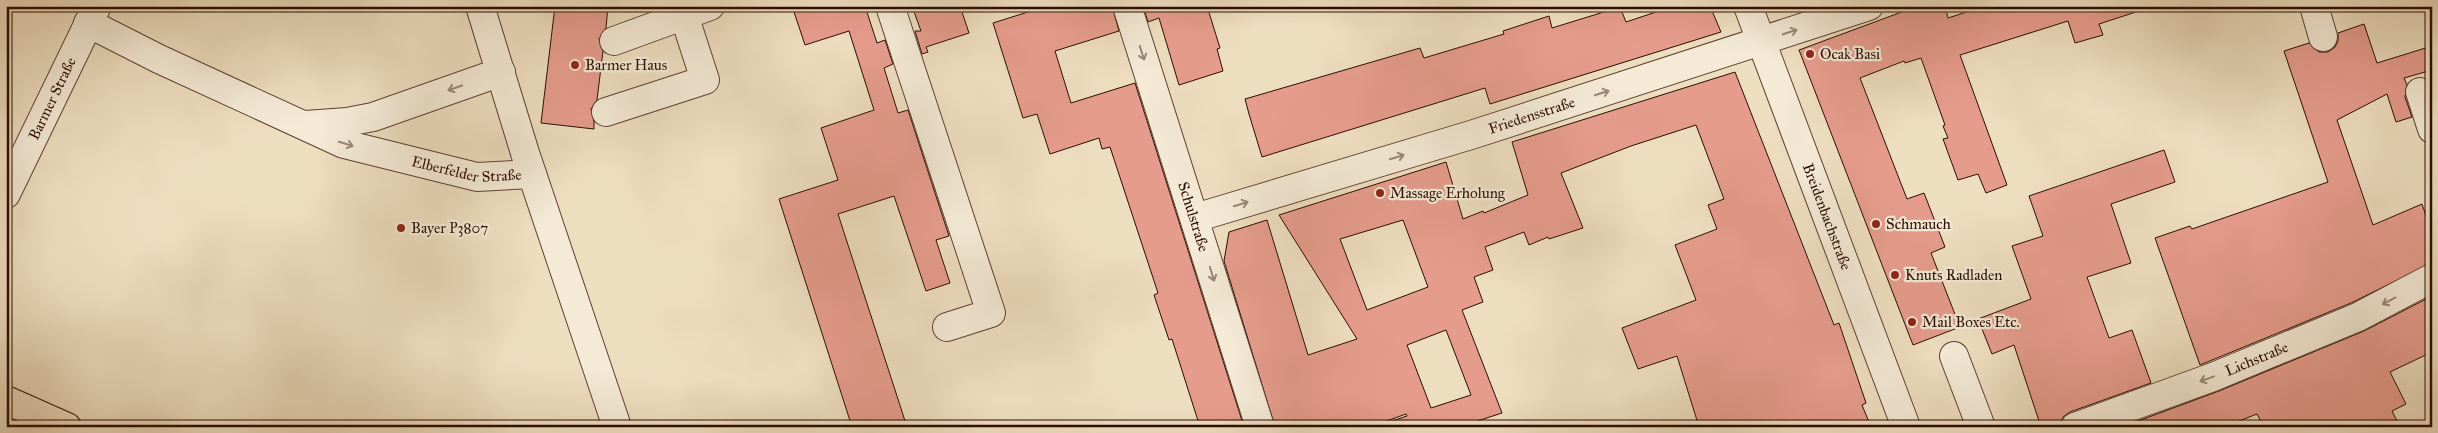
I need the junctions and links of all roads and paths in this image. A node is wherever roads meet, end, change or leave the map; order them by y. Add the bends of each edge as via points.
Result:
1 (480, 6) edge
2 (710, 6) edge
3 (890, 6) edge
4 (1127, 6) edge
5 (1748, 6) edge
6 (1869, 6) edge
7 (2314, 6) edge
8 (92, 14) edge
9 (684, 15) junction
10 (2323, 37) dead end
11 (614, 41) dead end
12 (1762, 41) junction
13 (501, 72) junction
14 (2420, 92) dead end
15 (606, 112) dead end
16 (301, 126) junction
17 (2432, 129) edge
18 (532, 174) junction
19 (7, 192) edge
20 (1195, 218) junction
21 (2432, 278) edge
22 (947, 327) dead end
23 (1954, 356) dead end
24 (6, 400) edge
25 (67, 427) edge
26 (617, 427) edge
27 (1260, 427) edge
28 (1906, 427) edge
29 (1981, 427) edge
30 (2075, 427) edge

1 - 13 street, Elberfelder Straße
2 - 9 street
3 - 22 street via 991,313
4 -> 20 street, Schulstraße
5 - 12 street, Breidenbachstraße
12 -> 6 street, Friedensstraße
7 - 10 street
8 - 16 street, Elberfelder Straße
8 - 19 street, Barmer Straße
9 - 11 street
9 - 15 street via 704,80
20 -> 12 street, Friedensstraße via 1471,135
12 - 28 street, Breidenbachstraße
13 -> 16 street via 373,117
13 - 18 street, Elberfelder Straße
14 - 17 street
16 -> 18 street, Elberfelder Straße via 344,144 477,177
18 - 26 street
20 -> 27 street, Schulstraße
21 -> 30 street, Lichstraße via 2358,317 2213,377
23 - 29 street
24 - 25 main road

